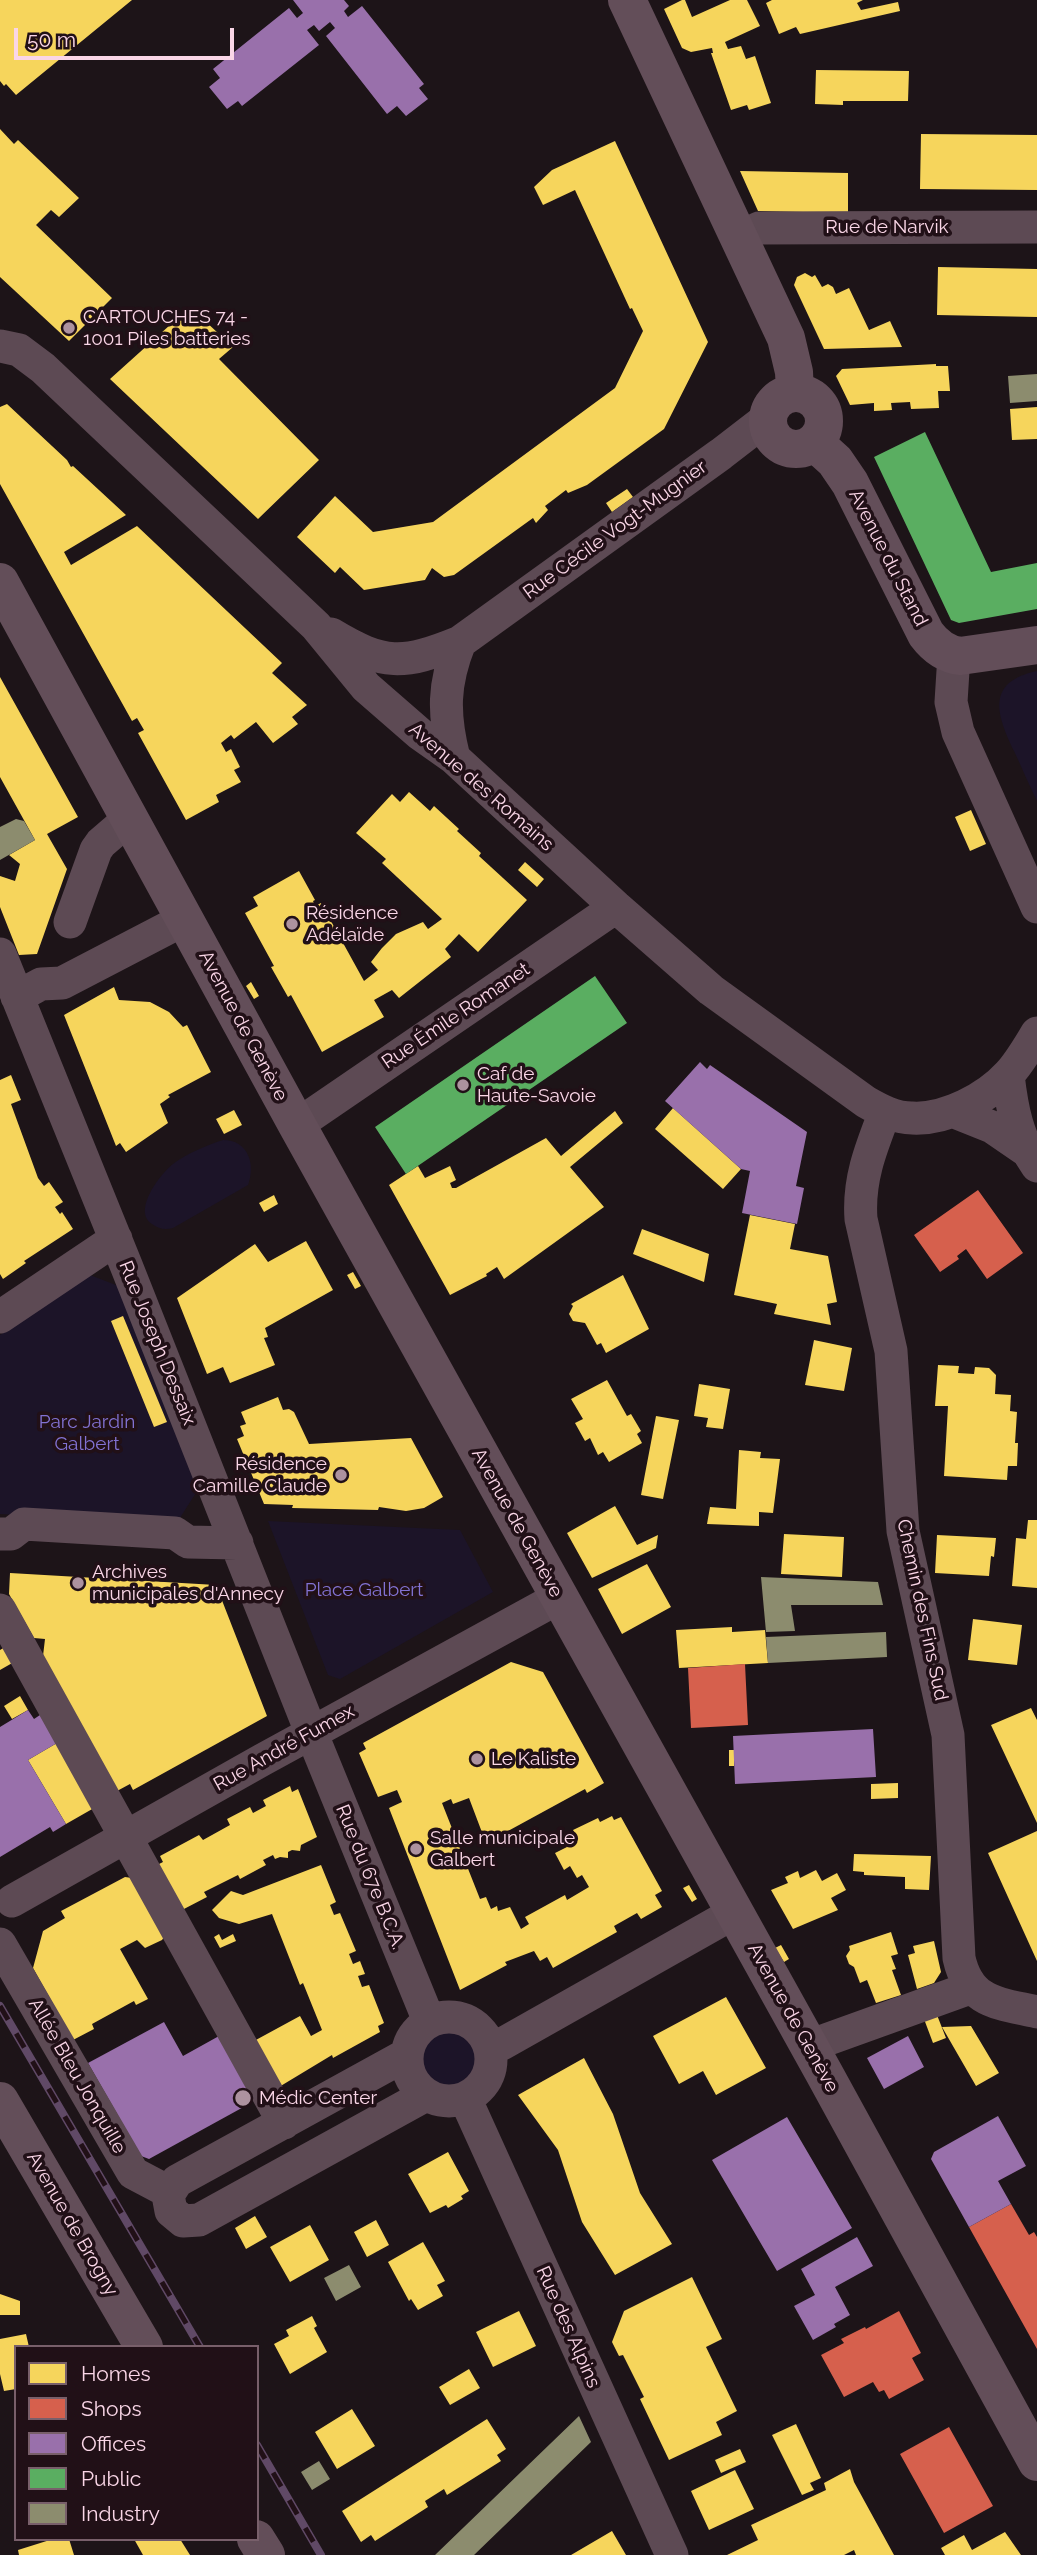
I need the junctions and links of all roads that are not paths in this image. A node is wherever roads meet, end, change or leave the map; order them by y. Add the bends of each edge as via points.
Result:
1 (627, 0) edge
2 (1037, 227) edge
3 (739, 237) junction
4 (0, 346) edge
5 (782, 405) junction
6 (0, 582) edge
7 (316, 626) junction
8 (460, 642) junction
9 (1037, 645) edge
10 (954, 655) junction
11 (454, 758) junction
12 (130, 818) junction
13 (616, 907) junction
14 (1037, 907) edge
15 (181, 910) junction
16 (70, 922) dead end
17 (0, 954) edge
18 (29, 990) junction
19 (1037, 1033) edge
20 (1008, 1075) junction
21 (953, 1111) junction
22 (885, 1112) junction
23 (297, 1125) junction
24 (1032, 1158) edge
25 (116, 1239) junction
26 (0, 1317) edge
27 (5, 1534) edge
28 (237, 1543) junction
29 (558, 1598) junction
30 (0, 1610) edge
31 (311, 1732) junction
32 (127, 1836) junction
33 (12, 1901) dead end
34 (734, 1913) junction
35 (0, 1944) edge
36 (970, 1987) junction
37 (1037, 2012) edge
38 (429, 2021) junction
39 (809, 2046) junction
40 (490, 2047) junction
41 (406, 2056) junction
42 (426, 2095) junction
43 (465, 2098) junction
44 (0, 2101) edge
45 (284, 2123) junction
46 (169, 2192) junction
47 (143, 2345) edge
48 (1037, 2462) edge
49 (672, 2555) edge

1 - 3 main road
2 - 3 street, Rue de Narvik via 759,228
3 - 5 main road via 786,338 794,372
4 - 7 street, Avenue des Romains via 19,350 43,368
5 - 8 street, Rue Cécile Vogt-Mugnier
5 - 10 main road, Avenue du Stand via 804,394 823,413 823,429 814,442 850,483 926,634 940,649
6 - 12 main road, Avenue de Genève
7 - 8 street, Rue Cécile Vogt-Mugnier via 360,652 385,657 425,656
7 - 11 street, Avenue des Romains via 366,687
8 - 11 street via 445,696
9 - 10 main road
10 - 14 street via 951,702 958,732
11 - 13 street, Avenue des Romains
12 - 15 main road, Avenue de Genève
12 - 16 street via 96,849
13 - 22 street, Avenue des Romains via 711,990
13 - 23 street, Rue Émile Romanet
15 - 18 street via 62,983
15 - 23 main road, Avenue de Genève
17 - 18 street, Rue Joseph Dessaix
18 - 25 street, Rue Joseph Dessaix
19 - 20 street
20 - 21 street, Avenue des Romains
20 - 24 street via 1012,1108
21 - 22 street, Avenue des Romains via 914,1119
21 - 24 street via 992,1127
22 - 36 street, Chemin des Fins Sud via 865,1163 859,1199 891,1351 903,1531 948,1735 959,1958
23 - 29 main road, Avenue de Genève
25 - 26 street
25 - 28 street, Rue Joseph Dessaix
27 - 28 street via 24,1524 175,1533 188,1542
28 - 31 street, Rue Joseph Dessaix
29 - 31 street, Rue André Fumex
29 - 34 main road, Avenue de Genève
30 - 32 street
31 - 32 street, Rue André Fumex
31 - 38 street, Rue du 67e B.C.A.
32 - 33 street, Rue André Fumex
32 - 45 street
34 - 39 main road, Avenue de Genève
34 - 40 street
35 - 46 street, Allée Bleu Jonquille via 133,2173
36 - 37 street via 985,1998
36 - 39 street
38 - 40 street via 447,2016 466,2020 481,2030
38 - 41 street via 411,2039
39 - 48 main road, Avenue de Genève
40 - 43 street via 487,2077
41 - 42 street via 413,2082
41 - 45 street
42 - 43 street via 445,2101
42 - 46 street via 199,2220 176,2217 168,2203
43 - 49 street, Rue des Alpins
44 - 47 main road, Avenue de Brogny
45 - 46 street via 177,2181

